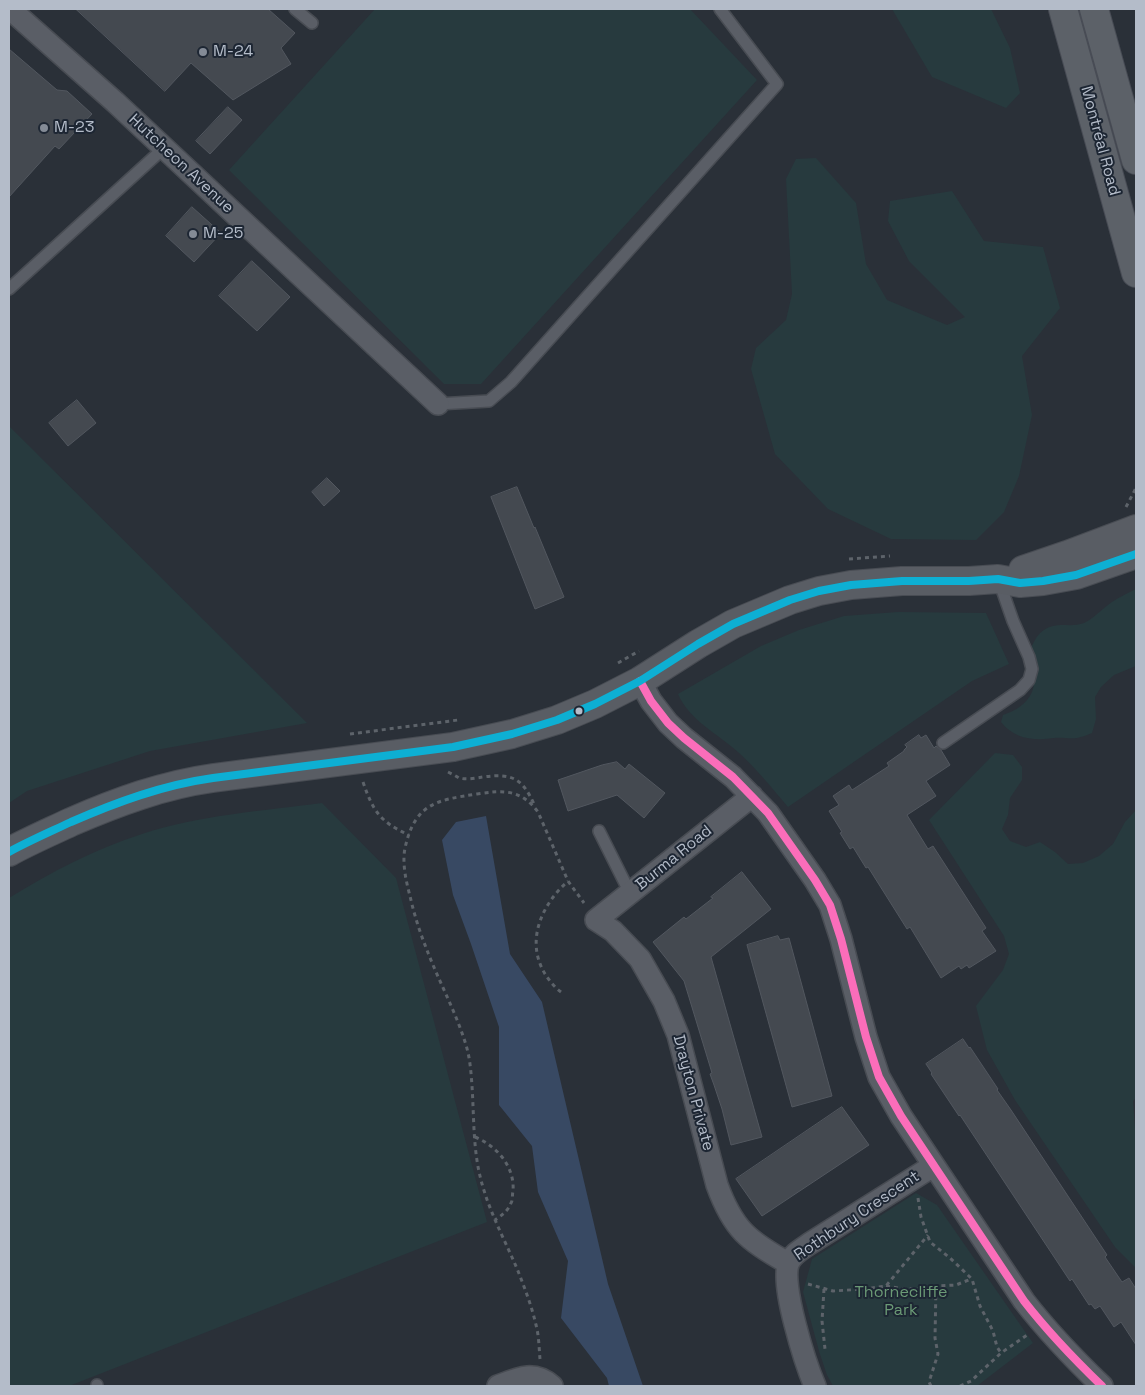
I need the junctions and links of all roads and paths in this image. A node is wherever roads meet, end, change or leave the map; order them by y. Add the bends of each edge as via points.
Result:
1 (10, 9) edge
2 (296, 9) edge
3 (720, 9) edge
4 (1063, 9) edge
5 (1094, 9) edge
6 (312, 23) dead end
7 (164, 148) junction
8 (1136, 160) edge
9 (1136, 273) edge
10 (9, 289) edge
11 (438, 404) joint
12 (1136, 488) edge
13 (1130, 520) edge
14 (1136, 554) edge
15 (891, 556) dead end
16 (843, 561) dead end
17 (998, 579) junction
18 (643, 648) dead end
19 (613, 666) dead end
20 (640, 681) junction
21 (466, 719) dead end
22 (346, 735) dead end
23 (943, 743) dead end
24 (448, 772) dead end
25 (362, 776) dead end
26 (752, 796) junction
27 (538, 812) junction
28 (599, 831) dead end
29 (408, 835) junction
30 (9, 852) edge
31 (568, 881) junction
32 (630, 893) junction
33 (596, 920) junction
34 (561, 992) dead end
35 (475, 1137) junction
36 (933, 1166) junction
37 (915, 1178) junction
38 (495, 1220) junction
39 (928, 1235) junction
40 (788, 1263) junction
41 (972, 1279) junction
42 (787, 1285) junction
43 (886, 1286) junction
44 (936, 1286) junction
45 (824, 1289) junction
46 (1042, 1324) junction
47 (1001, 1353) junction
48 (827, 1357) dead end
49 (543, 1381) edge
50 (498, 1386) edge
51 (815, 1386) edge
52 (931, 1386) edge
53 (960, 1386) edge
54 (1102, 1386) edge

1 - 7 street, Hutcheon Avenue
2 - 6 lane
3 - 11 lane via 777,84 511,382 489,401
4 - 9 main road, Montréal Road
5 - 8 main road, Montréal Road
7 - 10 lane
7 - 11 street, Hutcheon Avenue
12 - 13 path
13 - 17 street via 1077,552
14 - 17 street via 1076,575 1043,581 1020,583
15 - 16 path
17 - 20 street via 902,580 851,584 819,591 733,624
17 - 23 lane via 1029,658 1032,669 1029,680 1020,690
18 - 19 path
20 - 26 street via 668,723
20 - 30 street via 557,720 482,742 192,781 163,788 89,814
21 - 22 path
24 - 27 path via 471,779 511,777 520,782
25 - 29 path via 370,802 380,817 392,828
26 - 32 street, Burma Road
26 - 36 street via 768,812 830,905 879,1077
27 - 29 path via 530,802 512,793 452,798 424,809
27 - 31 path
28 - 32 lane
29 - 35 path via 406,877 414,914 466,1047
31 - 33 path
31 - 34 path via 543,912 536,938 542,967
32 - 33 street, Burma Road
33 - 40 street, Drayton Private via 613,931 640,959 668,1010 678,1035 723,1202 744,1234
35 - 38 path via 481,1179
35 - 38 path via 494,1148 511,1173 512,1202
36 - 37 street, Rothbury Crescent
36 - 46 street
37 - 39 path via 921,1217
37 - 40 street, Rothbury Crescent via 809,1244
38 - 49 path via 518,1270 536,1325
39 - 41 path via 930,1242
39 - 43 path
40 - 42 street, Rothbury Crescent
41 - 44 path via 956,1285
41 - 47 path
42 - 45 path via 804,1283
42 - 51 street, Rothbury Crescent via 800,1343
43 - 44 path via 904,1289
43 - 45 path via 840,1291
44 - 52 path via 938,1354 929,1382
45 - 48 path via 822,1321
46 - 47 path
46 - 54 street
47 - 53 path
49 - 50 street via 524,1377

